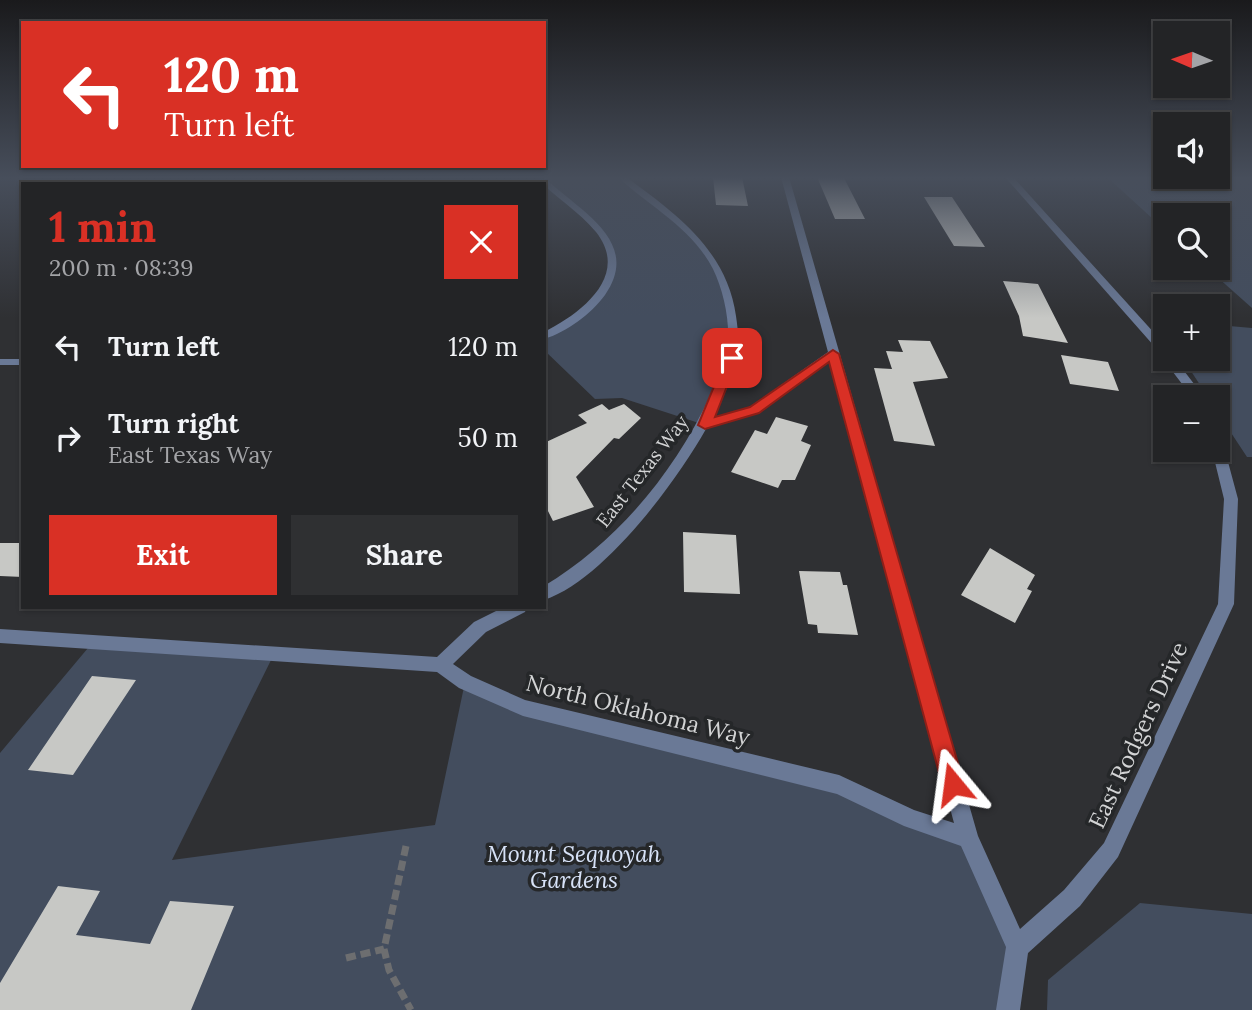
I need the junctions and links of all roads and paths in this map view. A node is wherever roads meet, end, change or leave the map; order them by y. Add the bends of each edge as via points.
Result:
1 (593, 224) edge
2 (679, 224) edge
3 (798, 224) edge
4 (1051, 224) edge
5 (546, 335) edge
6 (1153, 339) edge
7 (833, 354) junction
8 (0, 362) edge
9 (21, 362) edge
10 (1178, 371) edge
11 (1189, 385) edge
12 (705, 425) junction
13 (1222, 462) edge
14 (546, 593) edge
15 (515, 609) edge
16 (0, 636) edge
17 (440, 664) junction
18 (968, 838) junction
19 (406, 846) dead end
20 (1017, 947) junction
21 (384, 949) junction
22 (346, 958) dead end
23 (411, 1010) edge
24 (1008, 1010) edge

1 - 5 street via 612,255 604,291 584,312
2 - 12 street, East Texas Way via 713,261 724,284 731,318 732,358
3 - 7 street
4 - 6 street
7 - 12 street via 754,410
7 - 18 street
8 - 9 street
10 - 11 street
12 - 14 street, East Texas Way via 608,549
13 - 20 street, East Rodgers Drive via 1231,499 1226,604 1111,850 1072,898
15 - 17 street via 480,627
16 - 17 street
17 - 18 street, North Oklahoma Way via 465,682 523,708 839,785 911,819
18 - 20 street
19 - 21 path
20 - 24 street
21 - 22 path
21 - 23 path via 389,970

